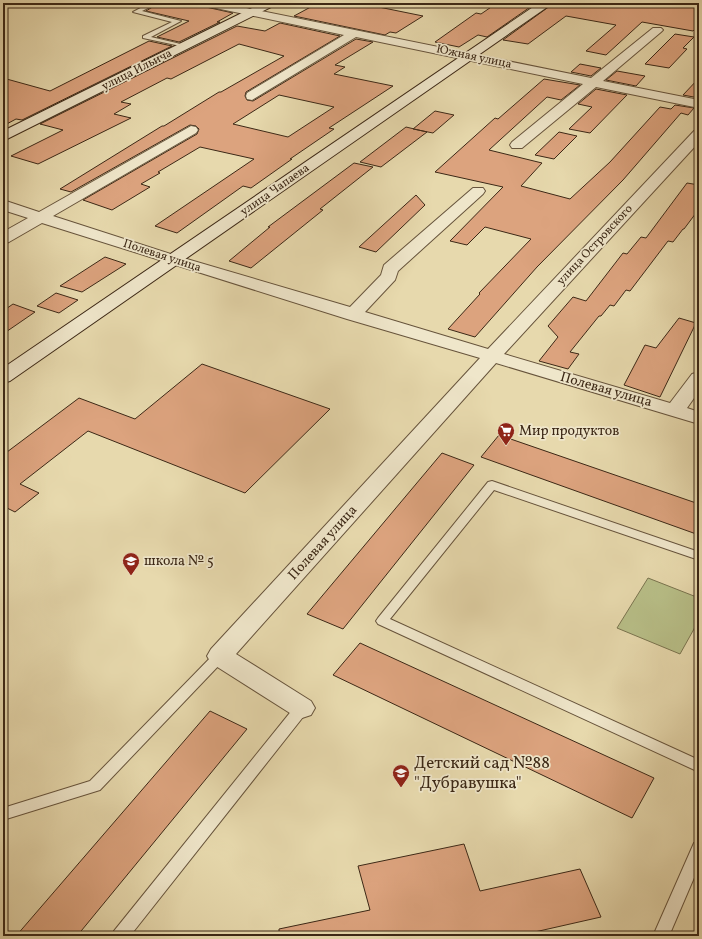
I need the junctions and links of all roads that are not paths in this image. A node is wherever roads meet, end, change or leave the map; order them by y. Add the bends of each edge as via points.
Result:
1 (155, 3) edge
2 (206, 3) edge
3 (271, 3) edge
4 (547, 3) edge
5 (251, 13) junction
6 (657, 30) dead end
7 (355, 33) junction
8 (183, 46) junction
9 (469, 55) junction
10 (594, 82) junction
11 (252, 96) dead end
12 (699, 104) edge
13 (191, 130) dead end
14 (699, 134) edge
15 (3, 136) edge
16 (517, 145) dead end
17 (478, 191) dead end
18 (3, 205) edge
19 (41, 217) junction
20 (3, 240) edge
21 (174, 260) junction
22 (353, 314) junction
23 (491, 357) junction
24 (3, 376) edge
25 (699, 378) edge
26 (676, 410) junction
27 (699, 418) edge
28 (699, 556) edge
29 (220, 656) junction
30 (302, 708) joint
31 (699, 766) edge
32 (3, 814) edge
33 (699, 848) edge
34 (120, 936) edge
35 (661, 936) edge

1 - 8 lane via 136,12 178,21 145,37
2 - 5 street, Южная улица
3 - 5 street, улица Ильича
4 - 9 street, улица Чапаева
5 - 7 street, Южная улица
5 - 8 street, улица Ильича
6 - 10 street
7 - 9 street, Южная улица
7 - 11 street
8 - 15 street, улица Ильича
9 - 10 street, Южная улица
9 - 21 street, улица Чапаева
10 - 12 street, Южная улица
10 - 16 street
13 - 19 street
14 - 23 street, улица Островского
17 - 22 street via 390,269 389,276
18 - 19 street, Полевая улица
19 - 20 street
19 - 21 street, Полевая улица
21 - 22 street, Полевая улица
21 - 24 street, улица Чапаева
22 - 23 street, Полевая улица
23 - 26 street, Полевая улица
23 - 29 street, Полевая улица
25 - 26 street
26 - 27 street, Полевая улица
28 - 31 lane via 492,485 382,621
29 - 30 street
29 - 32 lane via 95,786
30 - 34 lane
33 - 35 lane

